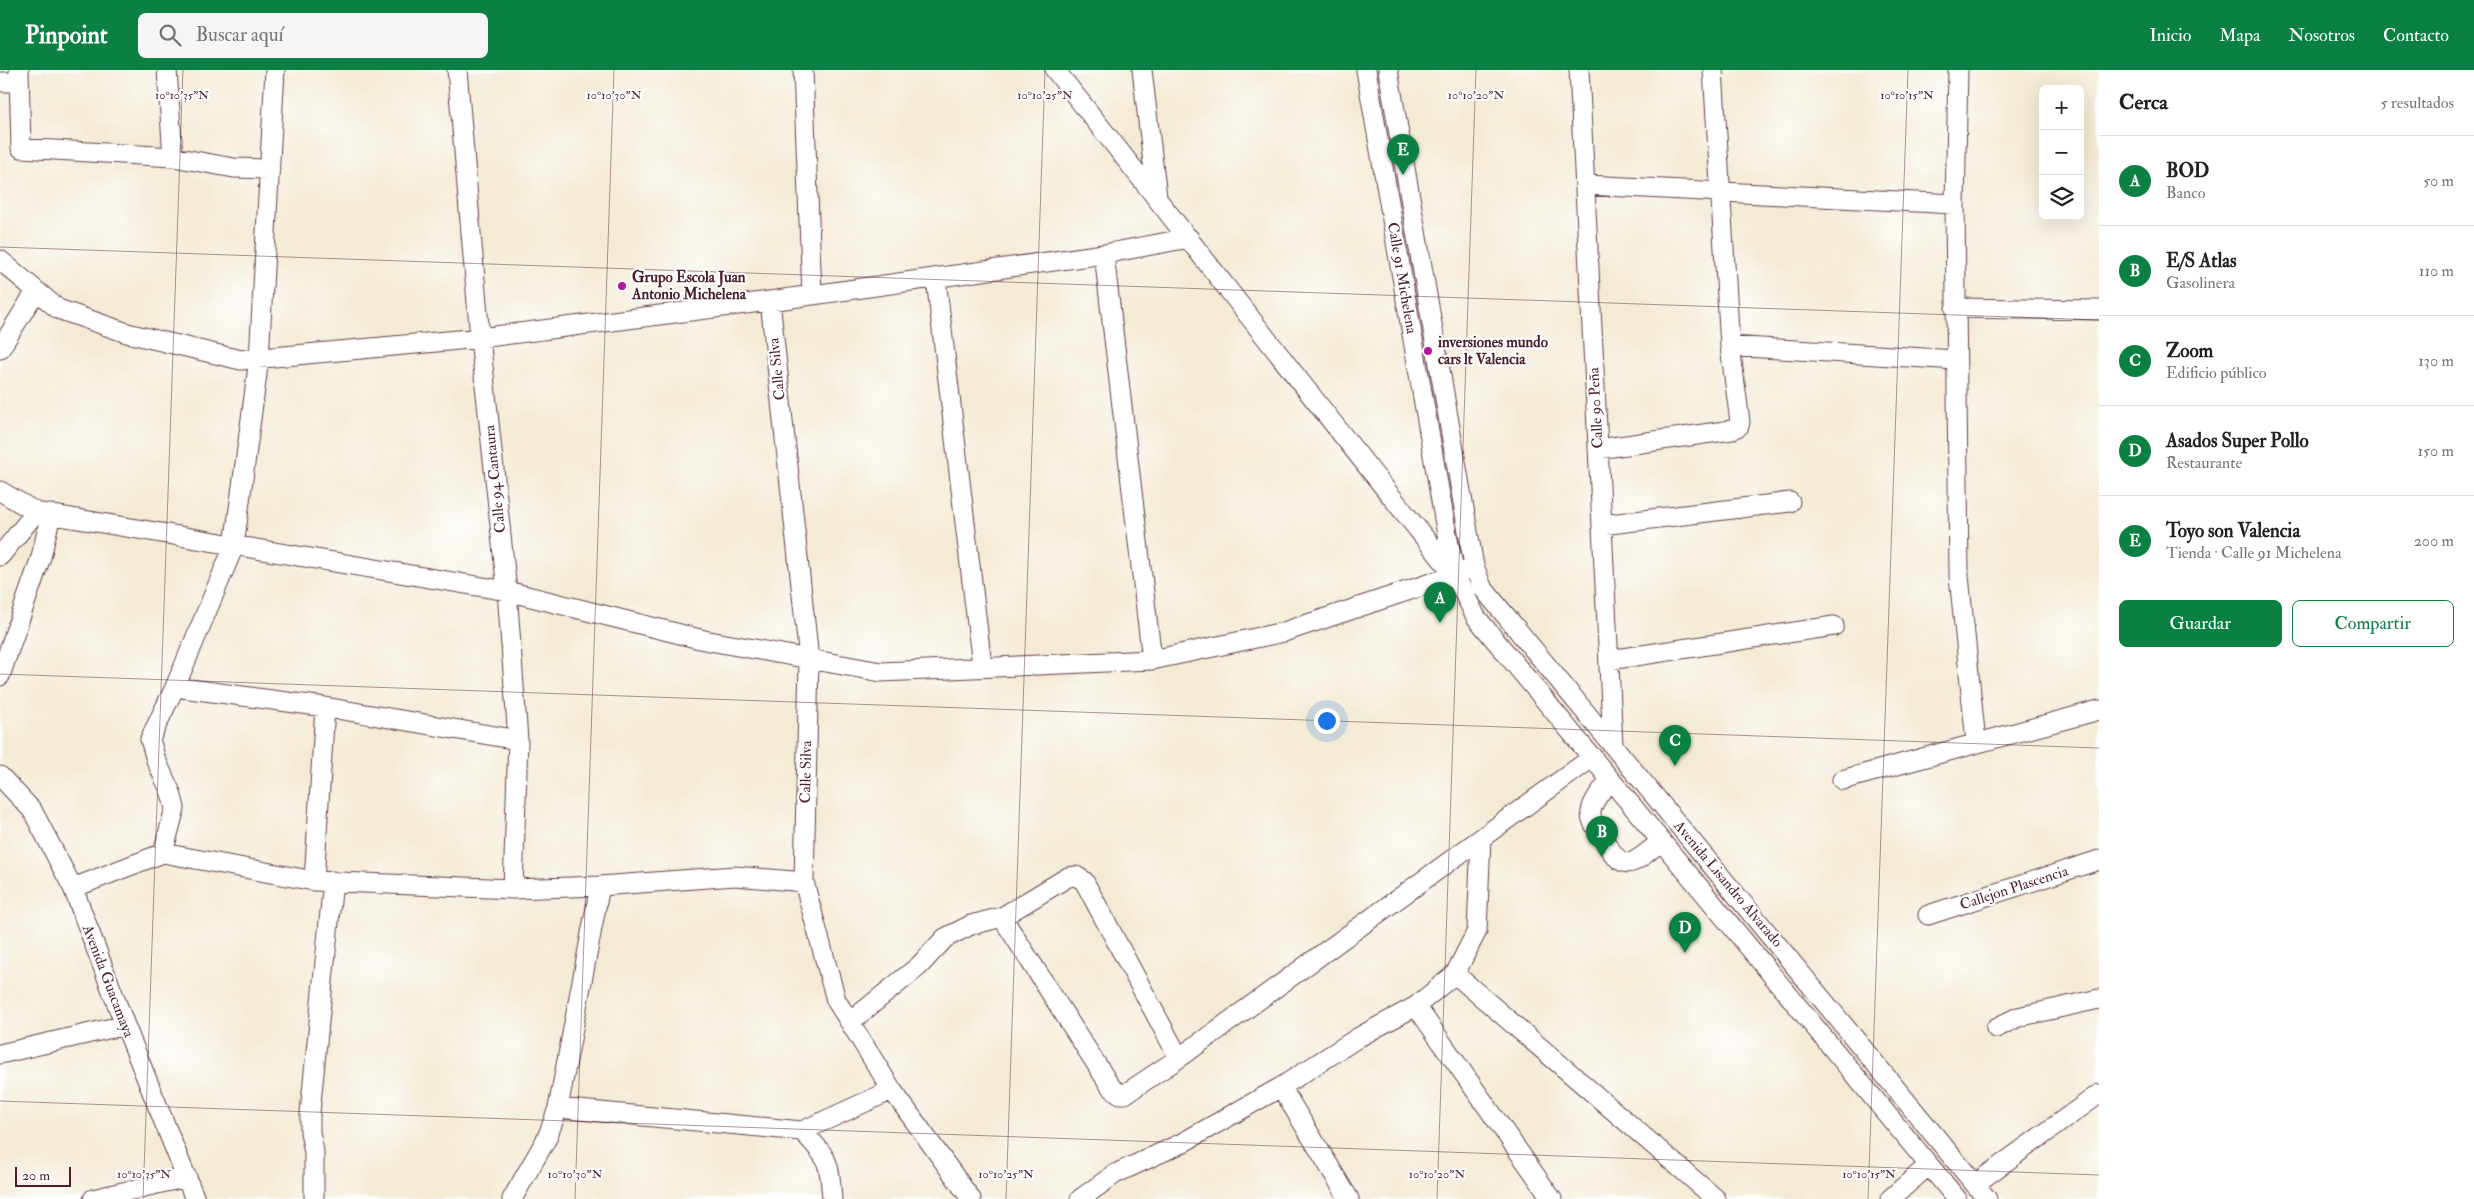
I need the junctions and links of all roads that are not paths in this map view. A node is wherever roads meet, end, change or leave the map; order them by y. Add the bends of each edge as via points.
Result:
1 (167, 70) edge
2 (275, 70) edge
3 (457, 70) edge
4 (803, 70) edge
5 (1055, 70) edge
6 (1142, 70) edge
7 (1366, 70) edge
8 (1388, 70) edge
9 (1579, 70) edge
10 (1712, 70) edge
11 (1958, 70) edge
12 (19, 76) edge
13 (0, 82) edge
14 (173, 156) junction
15 (270, 169) junction
16 (1586, 185) junction
17 (1721, 192) junction
18 (1157, 197) junction
19 (1955, 204) junction
20 (1189, 238) junction
21 (1104, 254) junction
22 (0, 260) edge
23 (936, 279) junction
24 (36, 291) junction
25 (812, 295) junction
26 (770, 301) junction
27 (1955, 308) junction
28 (2099, 310) edge
29 (480, 338) junction
30 (1730, 346) junction
31 (0, 349) edge
32 (259, 359) junction
33 (1956, 360) junction
34 (1598, 449) junction
35 (0, 491) edge
36 (1790, 502) dead end
37 (43, 513) junction
38 (1602, 525) junction
39 (234, 546) junction
40 (0, 556) edge
41 (1474, 566) junction
42 (1454, 575) junction
43 (507, 591) junction
44 (1834, 626) dead end
45 (809, 659) junction
46 (1152, 660) junction
47 (1609, 660) junction
48 (982, 666) junction
49 (0, 676) edge
50 (175, 687) junction
51 (325, 707) junction
52 (2099, 710) edge
53 (518, 740) junction
54 (1976, 742) junction
55 (1613, 745) junction
56 (1593, 757) junction
57 (0, 776) edge
58 (1610, 779) junction
59 (1842, 780) dead end
60 (1481, 839) junction
61 (1660, 842) junction
62 (163, 853) junction
63 (2099, 860) edge
64 (314, 881) junction
65 (333, 881) junction
66 (804, 882) junction
67 (600, 886) junction
68 (73, 888) junction
69 (513, 889) junction
70 (1928, 915) dead end
71 (1002, 917) junction
72 (1455, 974) junction
73 (2099, 999) edge
74 (1416, 1006) junction
75 (850, 1022) junction
76 (125, 1025) junction
77 (1996, 1028) dead end
78 (0, 1054) edge
79 (1179, 1058) junction
80 (1281, 1087) junction
81 (892, 1090) junction
82 (2099, 1094) edge
83 (558, 1108) junction
84 (802, 1131) junction
85 (1929, 1165) junction
86 (187, 1177) junction
87 (1975, 1184) junction
88 (1710, 1198) edge
89 (93, 1199) edge
90 (195, 1199) edge
91 (314, 1199) edge
92 (512, 1199) edge
93 (832, 1199) edge
94 (971, 1199) edge
95 (1080, 1199) edge
96 (1349, 1199) edge
97 (1552, 1199) edge
98 (1890, 1199) edge
99 (1957, 1199) edge
100 (1987, 1199) edge

1 - 14 street
2 - 15 street
3 - 29 street, Calle 94 Cantaura
4 - 25 street
5 - 18 street
6 - 18 street
7 - 42 street, Calle 91 Michelena
8 - 41 street, Calle 91 Michelena
9 - 16 street, Calle 90 Peña
10 - 17 street
11 - 19 street
12 - 13 street
12 - 14 street via 21,148
14 - 15 street via 234,168
15 - 32 street
16 - 17 street
16 - 34 street, Calle 90 Peña
17 - 19 street
17 - 30 street
18 - 20 street
19 - 27 street
20 - 21 street
20 - 42 street
21 - 23 street
21 - 46 street
22 - 24 street
23 - 25 street
23 - 48 street
24 - 31 street
24 - 32 street via 58,309 127,333 241,360
25 - 26 street
26 - 29 street
26 - 45 street, Calle Silva
27 - 28 street
27 - 33 street
29 - 32 street
29 - 43 street, Calle 94 Cantaura
30 - 33 street
30 - 34 street via 1739,426 1732,430
32 - 39 street
33 - 54 street via 1959,576
34 - 38 street, Calle 90 Peña
35 - 37 street
36 - 38 street
37 - 39 street
37 - 40 street
37 - 49 street via 41,557
38 - 47 street, Calle 90 Peña
39 - 43 street
39 - 50 street
41 - 42 street
41 - 55 street, Avenida Lisandro Alvarado via 1482,587
42 - 46 street via 1284,632
42 - 56 street, Avenida Lisandro Alvarado via 1476,617
43 - 45 street via 704,640
43 - 53 street, Calle 94 Cantaura
44 - 47 street
45 - 48 street via 881,672
45 - 66 street, Calle Silva
46 - 48 street
47 - 55 street, Calle 90 Peña
50 - 51 street
50 - 62 street via 150,739 175,808
51 - 53 street
51 - 64 street
52 - 54 street
53 - 69 street, Calle 94 Cantaura
54 - 59 street
55 - 87 street, Avenida Lisandro Alvarado
56 - 58 street, Avenida Lisandro Alvarado
56 - 60 street
57 - 68 street, Avenida Guacamaya via 32,810
58 - 61 street, Avenida Lisandro Alvarado
58 - 61 street via 1593,804 1591,813 1592,821 1614,857 1624,863 1632,862
60 - 72 street via 1478,931
60 - 79 street
61 - 85 street, Avenida Lisandro Alvarado
62 - 64 street
62 - 68 street
63 - 70 street, Callejon Plascencia
64 - 65 street
65 - 69 street
65 - 91 street via 310,1113
66 - 67 street via 735,876
66 - 75 street, Calle Silva via 836,1000
67 - 69 street
67 - 83 street
68 - 76 street, Avenida Guacamaya
71 - 75 street via 971,925 945,938 919,966
71 - 79 street via 1111,1087 1125,1094
71 - 79 street via 1068,877 1076,876 1084,881
72 - 74 street
72 - 88 street
73 - 77 street via 2018,1017
74 - 80 street via 1359,1037
74 - 97 street
75 - 81 street, Calle Silva
76 - 78 street
76 - 86 street, Avenida Guacamaya
80 - 95 street via 1182,1142 1115,1174
80 - 96 street
81 - 84 street
81 - 94 street, Calle Silva
82 - 87 street
83 - 84 street
83 - 92 street via 547,1138
84 - 93 street via 829,1164
85 - 98 street
85 - 99 street, Avenida Lisandro Alvarado
86 - 89 street
86 - 90 street, Avenida Guacamaya
87 - 100 street, Avenida Lisandro Alvarado

